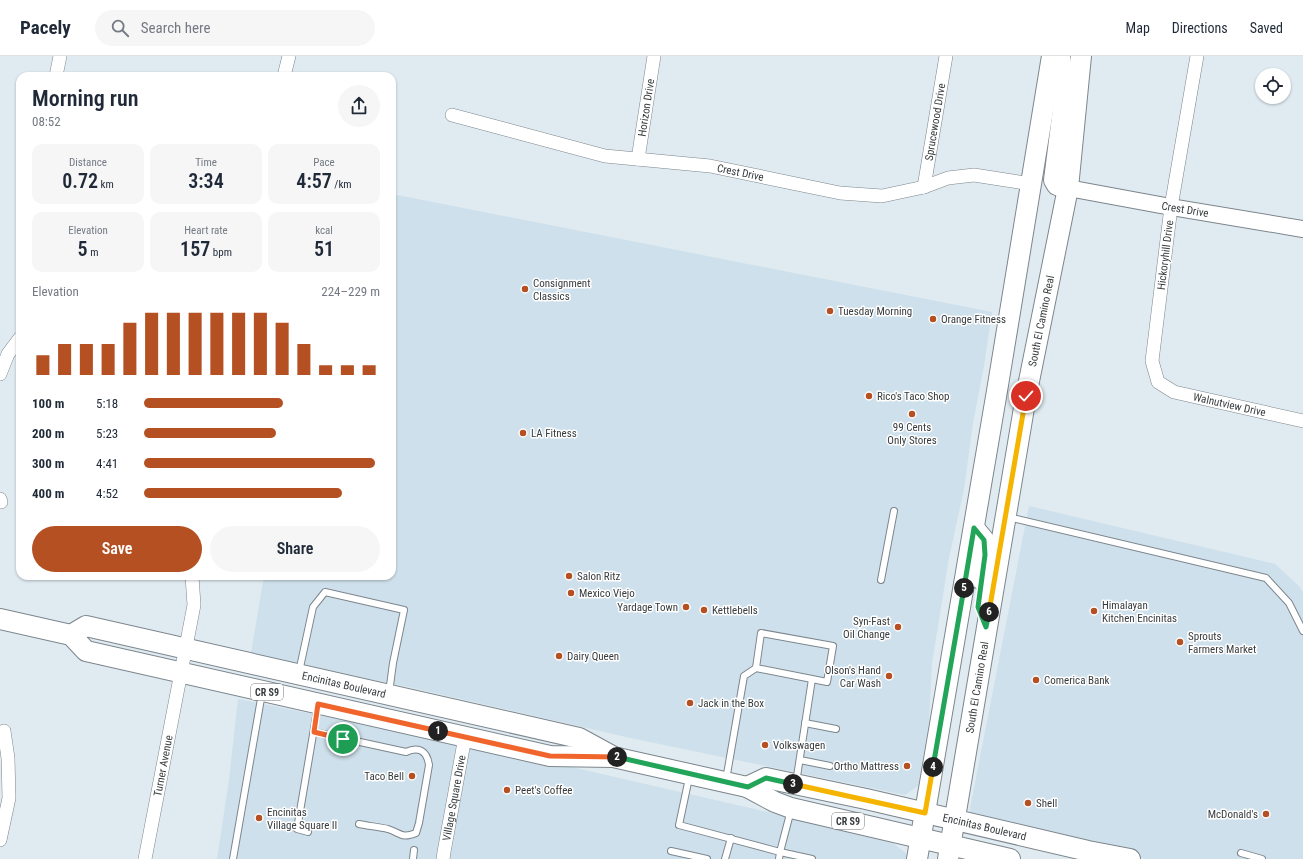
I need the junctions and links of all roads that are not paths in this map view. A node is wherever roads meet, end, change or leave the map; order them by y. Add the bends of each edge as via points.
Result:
1 (60, 56) edge
2 (654, 56) edge
3 (946, 56) edge
4 (1052, 56) edge
5 (1060, 56) edge
6 (1081, 56) edge
7 (1197, 56) edge
8 (286, 57) edge
9 (57, 72) edge
10 (284, 72) edge
11 (452, 115) dead end
12 (638, 159) junction
13 (1031, 184) junction
14 (924, 187) junction
15 (1068, 188) junction
16 (1171, 207) junction
17 (1303, 229) edge
18 (16, 343) edge
19 (0, 374) edge
20 (1158, 382) joint
21 (1303, 421) edge
22 (894, 511) dead end
23 (1005, 516) junction
24 (974, 528) junction
25 (192, 580) edge
26 (881, 580) dead end
27 (0, 619) edge
28 (986, 627) junction
29 (1303, 631) edge
30 (71, 635) junction
31 (185, 649) junction
32 (756, 668) junction
33 (181, 673) junction
34 (299, 674) junction
35 (812, 679) junction
36 (262, 691) junction
37 (389, 694) junction
38 (318, 704) junction
39 (806, 723) junction
40 (836, 729) dead end
41 (4, 731) dead end
42 (314, 732) junction
43 (465, 737) junction
44 (614, 756) junction
45 (800, 760) junction
46 (830, 766) dead end
47 (690, 774) junction
48 (726, 782) junction
49 (796, 784) junction
50 (748, 787) junction
51 (791, 808) junction
52 (925, 813) junction
53 (955, 820) junction
54 (359, 824) dead end
55 (308, 832) dead end
56 (731, 838) junction
57 (921, 838) junction
58 (0, 840) edge
59 (414, 850) dead end
60 (671, 851) dead end
61 (780, 852) junction
62 (949, 852) edge
63 (1241, 853) dead end
64 (145, 859) edge
65 (233, 859) edge
66 (413, 859) edge
67 (443, 859) edge
68 (707, 859) edge
69 (725, 859) edge
70 (779, 859) edge
71 (812, 859) edge
72 (917, 859) edge
73 (1010, 859) edge
74 (1130, 859) edge
75 (1262, 859) edge

1 - 9 street
2 - 12 street, Horizon Drive
3 - 14 street, Sprucewood Drive
4 - 13 main road
5 - 15 main road via 1065,94 1054,180 1057,185
6 - 15 main road, South El Camino Real
7 - 16 street, Hickoryhill Drive
8 - 10 street
11 - 12 street, Crest Drive via 605,156
12 - 14 street, Crest Drive via 710,166 840,193 882,196
13 - 14 street, Crest Drive via 974,175 948,178
13 - 24 main road
15 - 16 street, Crest Drive
15 - 23 main road, South El Camino Real via 1026,396
16 - 17 street, Crest Drive
16 - 20 street, Hickoryhill Drive via 1152,360
18 - 19 street via 8,354
20 - 21 street, Walnutview Drive via 1174,392
22 - 26 lane
23 - 28 main road, South El Camino Real
23 - 29 lane via 1266,578 1289,603
24 - 28 main road via 984,540 985,555 978,607
24 - 52 main road
25 - 31 street, Turner Avenue via 194,605
27 - 30 main road
28 - 53 main road, South El Camino Real
30 - 31 main road, Encinitas Boulevard via 86,626
30 - 33 main road, Encinitas Boulevard / CR S9 via 86,651
31 - 33 street, Turner Avenue
31 - 34 main road, Encinitas Boulevard
32 - 35 lane
32 - 35 lane via 761,633 832,646 827,682
32 - 48 lane via 744,676
33 - 36 main road, Encinitas Boulevard / CR S9
33 - 64 street, Turner Avenue
34 - 37 main road, Encinitas Boulevard
34 - 37 lane via 313,607 325,592 404,610
35 - 39 lane
36 - 38 main road, Encinitas Boulevard / CR S9
36 - 65 lane
37 - 44 main road, Encinitas Boulevard via 579,738
38 - 42 lane
38 - 43 main road, Encinitas Boulevard / CR S9
39 - 40 lane
39 - 45 lane
41 - 58 street via 9,798
42 - 54 lane via 406,752 419,750 428,757 420,823 416,833 408,836
42 - 55 lane via 297,829
43 - 44 main road, Encinitas Boulevard / CR S9 via 550,756
43 - 67 street, Village Square Drive
44 - 47 main road, Encinitas Boulevard / CR S9
45 - 46 lane
45 - 49 lane
47 - 48 main road, Encinitas Boulevard / CR S9
47 - 56 lane via 679,825
48 - 50 main road, Encinitas Boulevard / CR S9
49 - 50 main road, Encinitas Boulevard / CR S9 via 766,778
49 - 52 main road, Encinitas Boulevard / CR S9
50 - 51 main road, Encinitas Boulevard / CR S9
51 - 57 main road, Encinitas Boulevard / CR S9
51 - 61 lane
52 - 53 main road, Encinitas Boulevard / CR S9
52 - 57 main road
53 - 62 main road, South El Camino Real
53 - 74 main road, Encinitas Boulevard / CR S9
56 - 61 lane
56 - 69 lane
57 - 62 main road, Encinitas Boulevard / CR S9
57 - 72 main road
59 - 66 lane
60 - 68 lane
61 - 70 lane
61 - 71 lane
62 - 73 main road, Encinitas Boulevard / CR S9
63 - 75 lane

